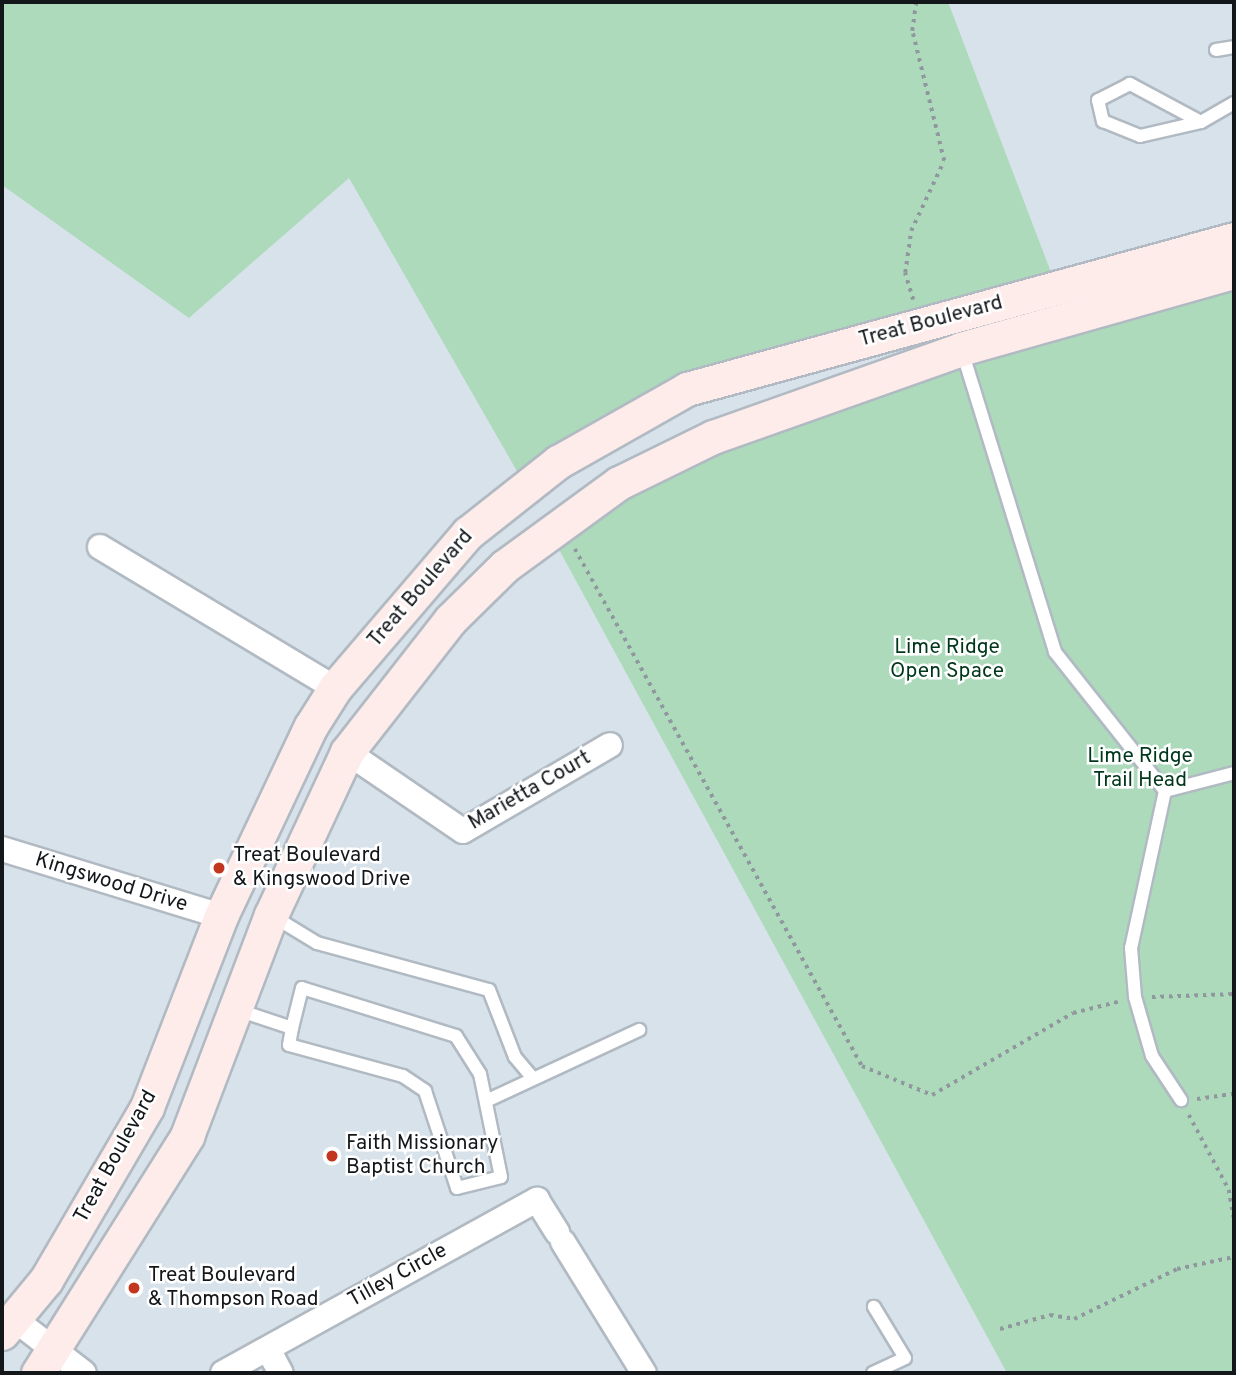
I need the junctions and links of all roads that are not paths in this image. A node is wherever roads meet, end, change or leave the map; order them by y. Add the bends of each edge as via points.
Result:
1 (1234, 47) edge
2 (1216, 50) dead end
3 (1234, 103) edge
4 (1201, 122) junction
5 (1234, 239) edge
6 (1234, 272) edge
7 (961, 349) junction
8 (100, 547) dead end
9 (335, 688) junction
10 (610, 745) dead end
11 (344, 758) junction
12 (1234, 773) edge
13 (1165, 791) junction
14 (2, 849) edge
15 (271, 915) junction
16 (221, 916) junction
17 (234, 1009) junction
18 (292, 1028) junction
19 (639, 1030) dead end
20 (532, 1077) junction
21 (202, 1096) junction
22 (1181, 1100) road end
23 (486, 1101) junction
24 (874, 1307) dead end
25 (8, 1326) edge
26 (268, 1349) junction
27 (47, 1363) edge
28 (84, 1373) edge
29 (223, 1373) edge
30 (281, 1373) edge
31 (644, 1373) edge
32 (873, 1373) edge

1 - 2 lane
3 - 4 lane
4 - 4 lane via 1140,136 1116,132 1102,121 1098,100 1130,84
5 - 9 main road, Treat Boulevard via 687,389 558,462 468,533
6 - 7 main road, Treat Boulevard
7 - 11 main road, Treat Boulevard via 713,438 619,483 505,566 450,620
7 - 13 lane via 1055,652
8 - 9 street
9 - 16 main road, Treat Boulevard
10 - 11 street, Marietta Court via 463,831
11 - 15 main road, Treat Boulevard
11 - 16 main road via 293,810 241,913
12 - 13 lane
13 - 22 lane via 1132,925 1135,997 1152,1056
14 - 16 street, Kingswood Drive
15 - 17 main road, Treat Boulevard
15 - 20 lane via 317,943 489,990 515,1056
16 - 21 main road via 230,927 233,961 201,1046
16 - 25 main road, Treat Boulevard via 147,1107 46,1280
17 - 18 lane
17 - 21 main road, Treat Boulevard
18 - 23 lane via 302,988 456,1036 480,1074
18 - 23 lane via 289,1045 403,1076 425,1091 457,1188 501,1177
19 - 20 lane
20 - 23 lane
21 - 27 main road, Treat Boulevard via 187,1136
24 - 32 lane via 905,1358
25 - 27 street
26 - 29 street, Tilley Circle
26 - 30 street
26 - 31 street, Tilley Circle via 537,1200
27 - 28 street

